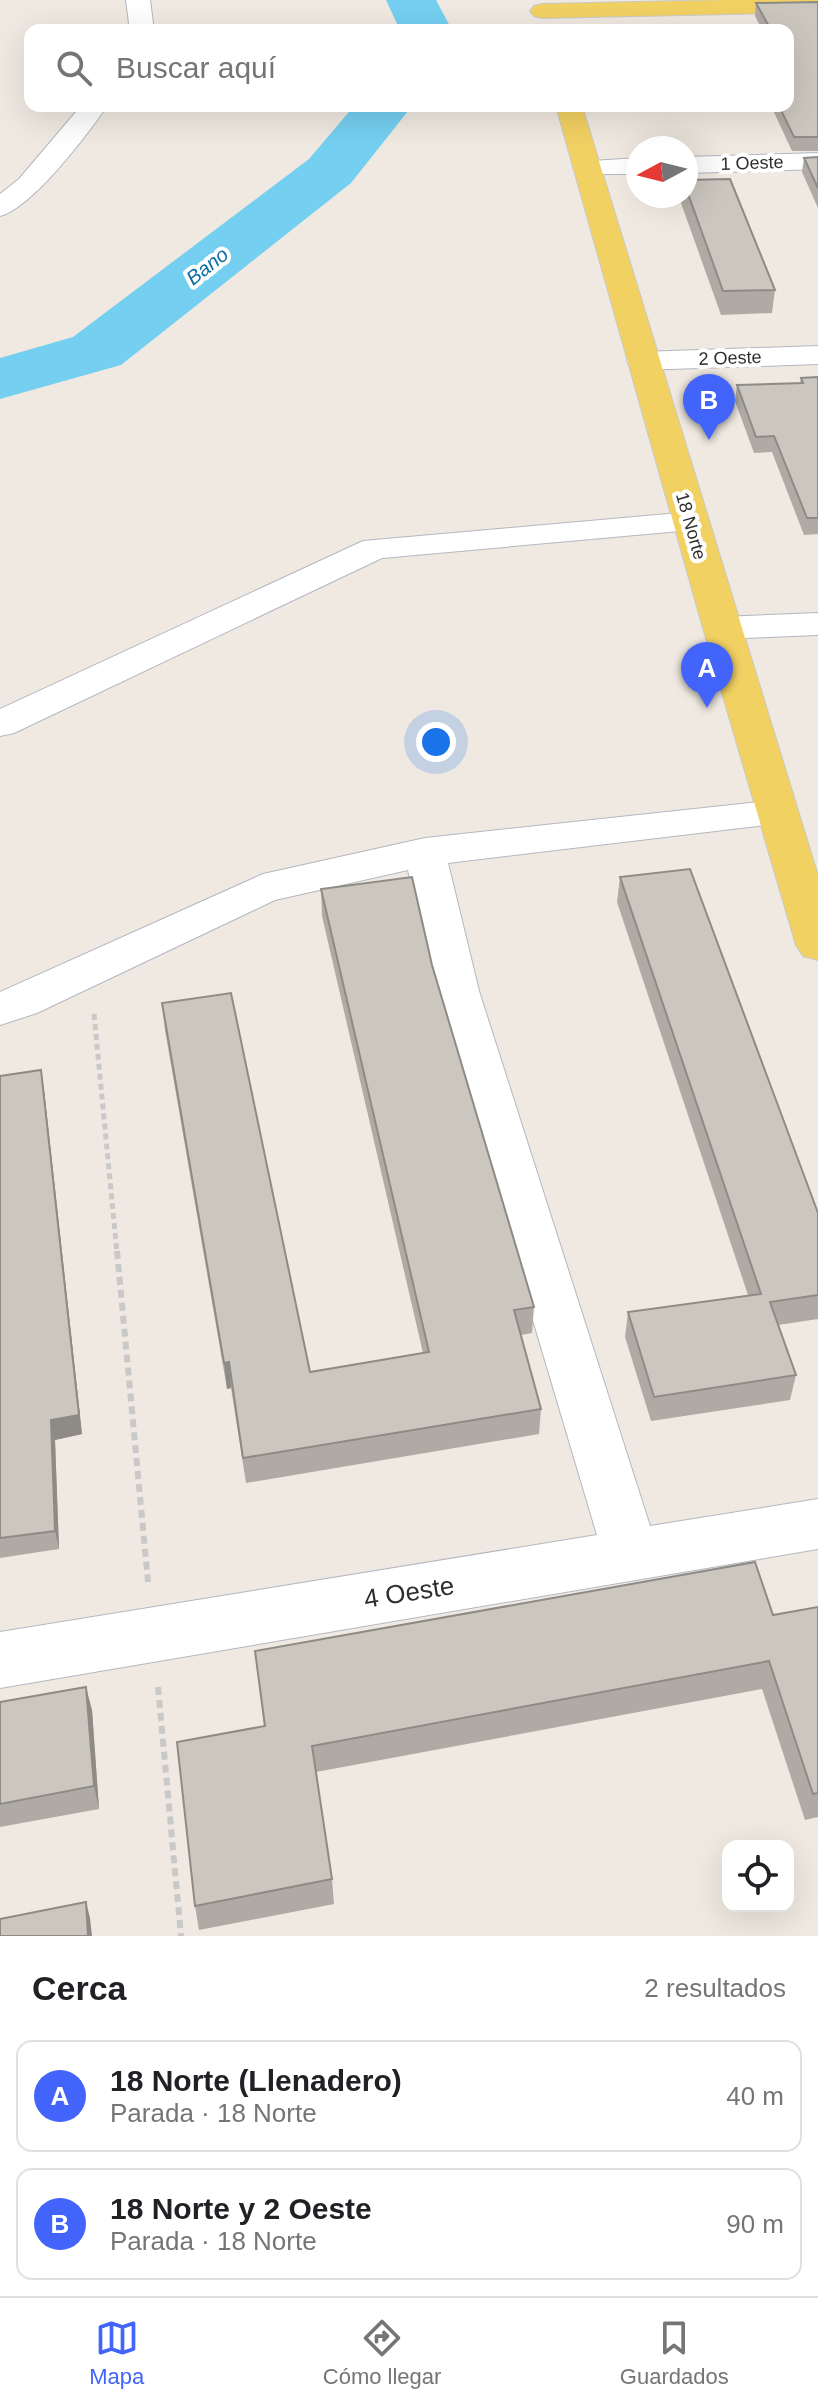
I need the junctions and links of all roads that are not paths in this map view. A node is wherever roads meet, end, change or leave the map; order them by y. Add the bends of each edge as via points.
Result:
1 (138, 0) edge
2 (818, 5) edge
3 (544, 16) edge
4 (818, 19) edge
5 (141, 24) edge
6 (89, 112) edge
7 (571, 112) edge
8 (818, 161) edge
9 (698, 165) edge
10 (626, 166) edge
11 (586, 168) junction
12 (0, 208) edge
13 (818, 355) edge
14 (642, 361) junction
15 (690, 522) junction
16 (818, 624) edge
17 (721, 628) junction
18 (0, 724) edge
19 (777, 813) junction
20 (425, 852) junction
21 (818, 945) edge
22 (0, 1009) edge
23 (818, 1524) edge
24 (631, 1555) junction
25 (0, 1660) edge

1 - 5 street
2 - 3 main road
3 - 4 main road
6 - 12 street via 29,185
7 - 11 main road, 18 Norte
8 - 9 street, 1 Oeste
10 - 11 street
11 - 14 main road, 18 Norte
13 - 14 street, 2 Oeste
14 - 15 main road, 18 Norte
15 - 17 main road, 18 Norte
15 - 18 street via 375,548
16 - 17 street
17 - 19 main road, 18 Norte
19 - 20 street
19 - 21 main road, 18 Norte
20 - 22 street via 263,888
20 - 24 street via 457,991
23 - 24 street, 4 Oeste
24 - 25 street, 4 Oeste

